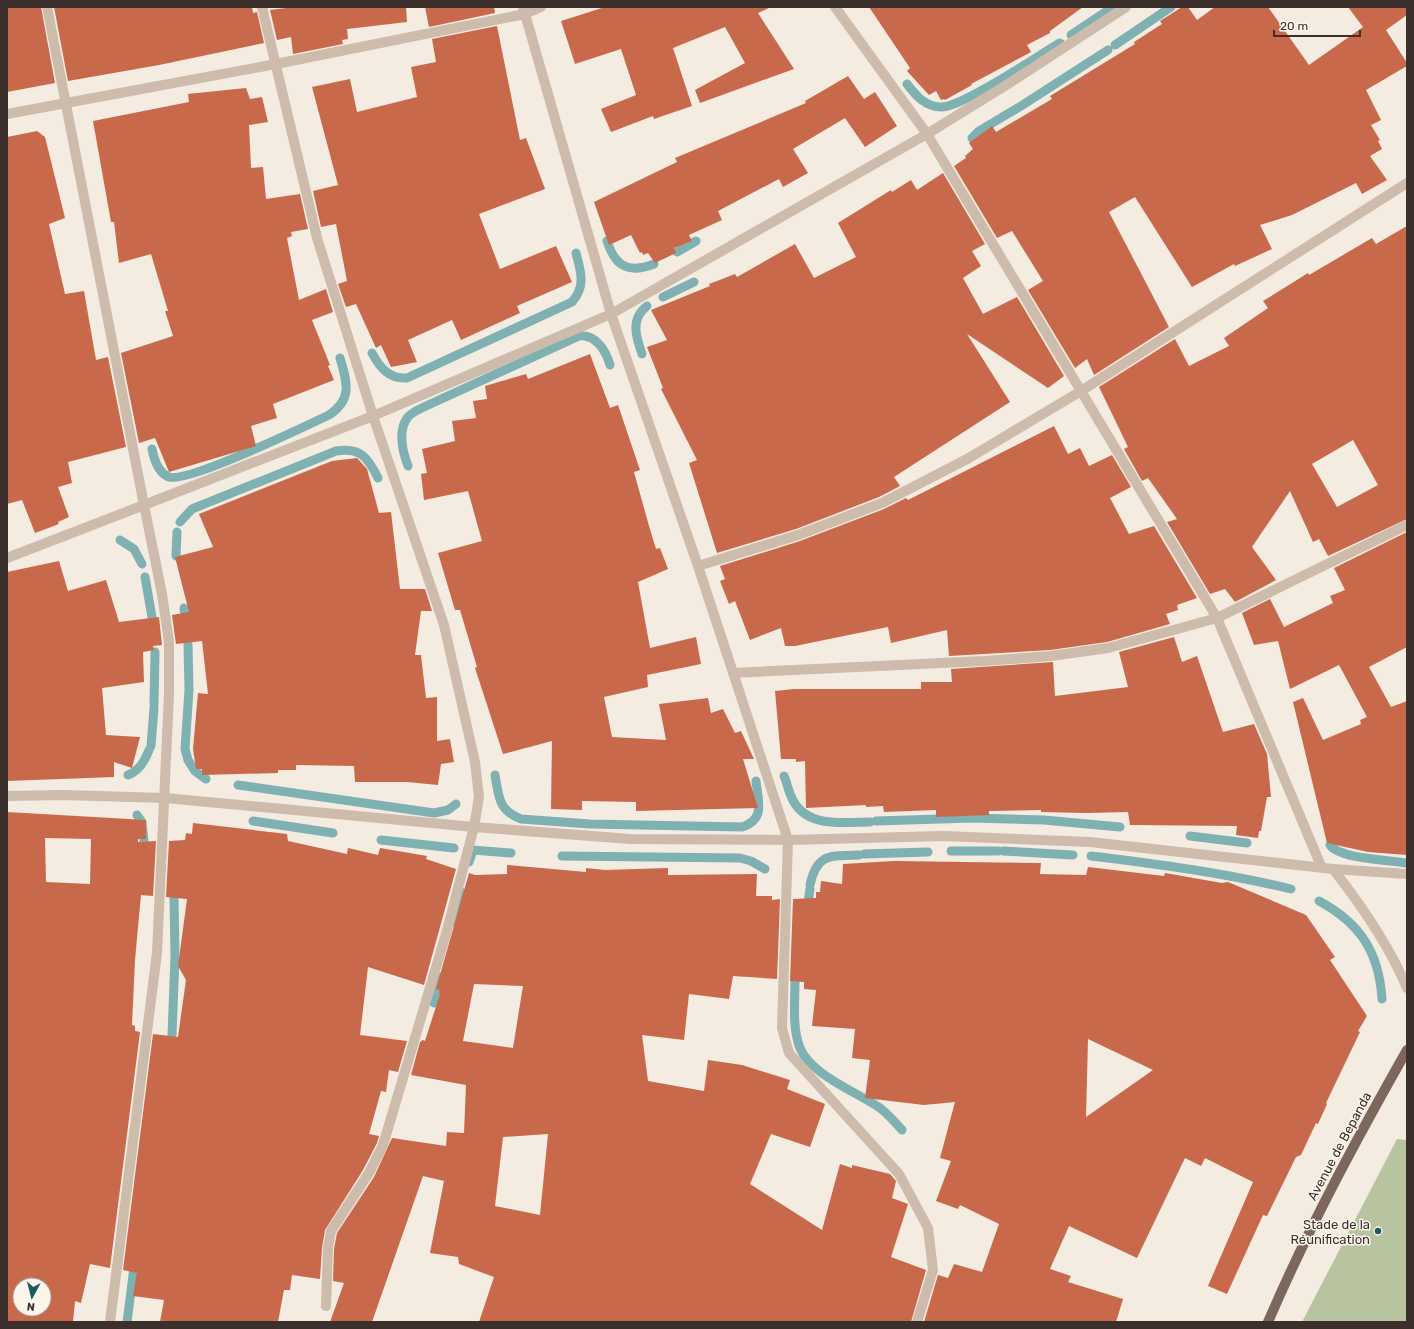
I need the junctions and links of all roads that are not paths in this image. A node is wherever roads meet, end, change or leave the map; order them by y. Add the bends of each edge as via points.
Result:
1 (47, 7) edge
2 (262, 7) edge
3 (541, 7) edge
4 (835, 7) edge
5 (1126, 7) edge
6 (524, 10) edge
7 (276, 64) junction
8 (65, 103) junction
9 (7, 114) edge
10 (927, 134) junction
11 (1407, 183) edge
12 (611, 314) junction
13 (1081, 391) junction
14 (373, 416) junction
15 (144, 506) junction
16 (1407, 525) edge
17 (7, 558) edge
18 (698, 566) junction
19 (1217, 618) junction
20 (733, 673) junction
21 (7, 796) edge
22 (165, 798) junction
23 (474, 827) junction
24 (788, 840) junction
25 (1321, 866) junction
26 (1333, 869) junction
27 (1407, 874) edge
28 (1407, 988) edge
29 (1407, 1050) edge
30 (326, 1306) dead end
31 (110, 1322) edge
32 (917, 1322) edge
33 (1268, 1322) edge

1 - 8 street
2 - 7 street
3 - 6 street
4 - 10 street
5 - 10 street
6 - 7 street
6 - 12 street
7 - 8 street
7 - 14 street via 317,238
8 - 9 street
8 - 15 street
10 - 12 street
10 - 13 street
11 - 13 street
12 - 14 street
12 - 18 street
13 - 18 street via 969,458 882,503 798,535
13 - 19 street
14 - 15 street
14 - 23 street via 444,626 475,762 479,797
15 - 17 street
15 - 22 street via 169,642
16 - 19 street
18 - 20 street
19 - 20 street via 1108,648 1051,656
19 - 25 street
20 - 24 street
21 - 22 street
22 - 23 street
22 - 31 street via 157,953
23 - 24 street via 630,839
23 - 30 street via 446,934 382,1145 332,1231 328,1248
24 - 25 street via 943,836 1090,842
24 - 32 street via 782,1028 789,1053 899,1174 928,1228 933,1270
25 - 26 street
26 - 27 street
26 - 28 street via 1358,900 1400,970
29 - 33 main road, Avenue de Bepanda via 1310,1227

